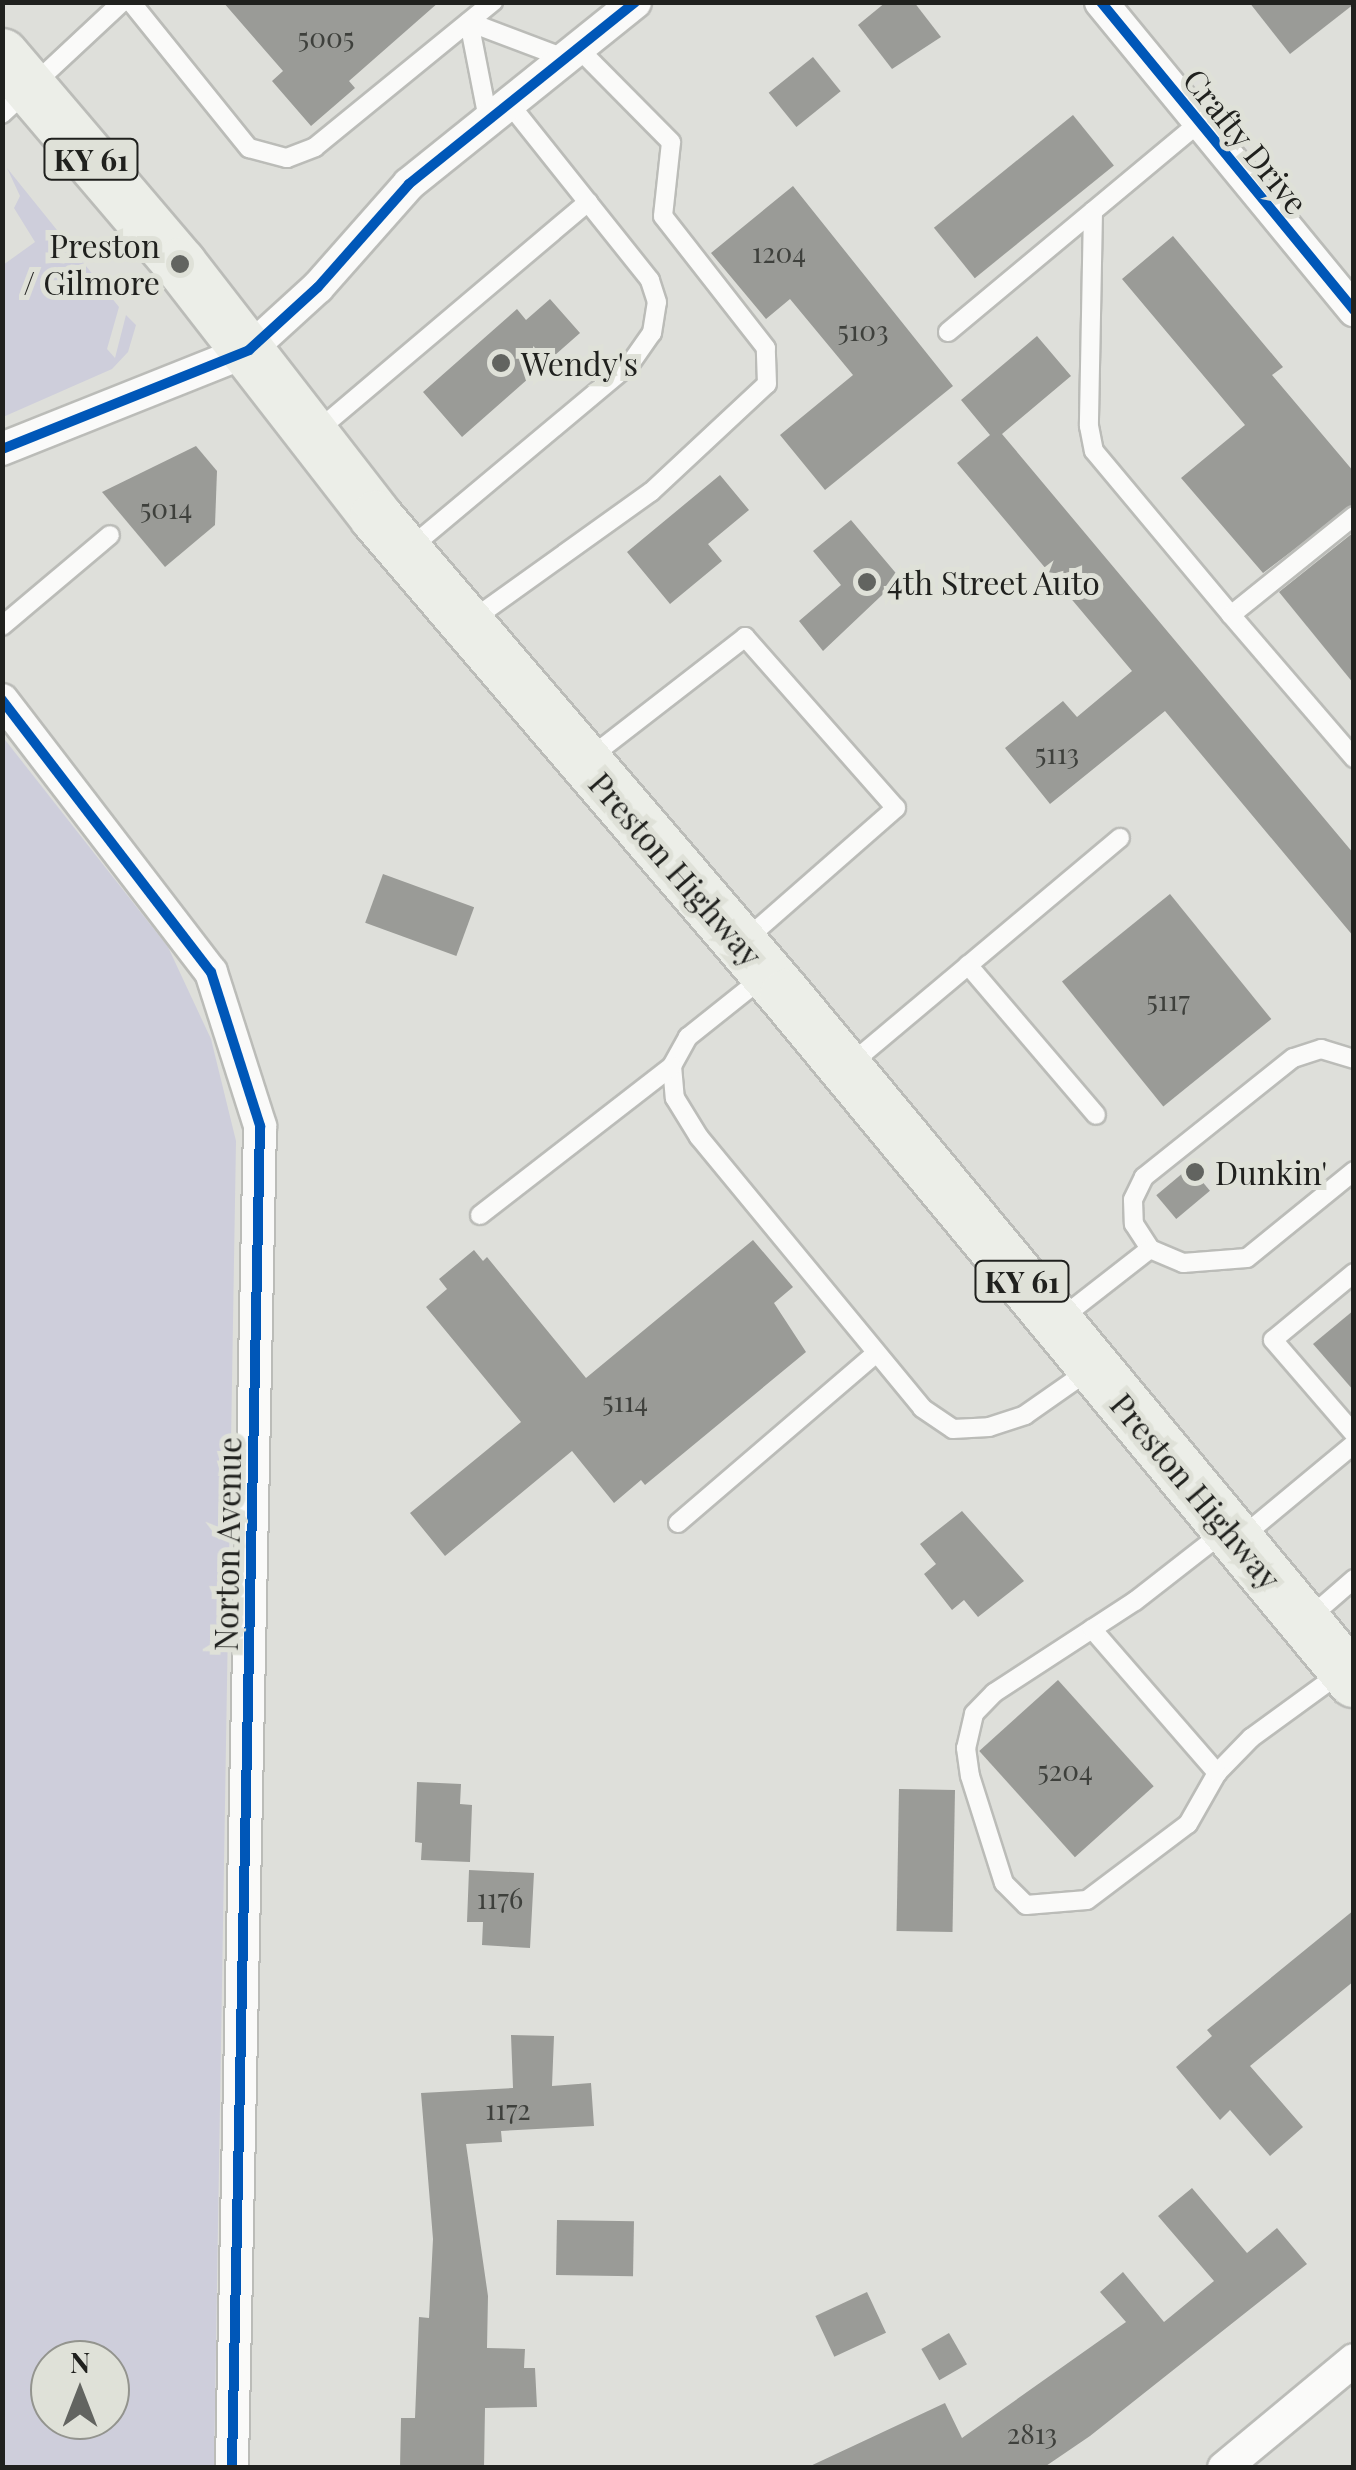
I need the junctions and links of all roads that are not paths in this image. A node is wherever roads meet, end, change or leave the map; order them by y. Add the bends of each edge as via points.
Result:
1 (122, 2) edge
2 (131, 2) edge
3 (493, 2) edge
4 (635, 2) edge
5 (1101, 2) edge
6 (469, 22) junction
7 (573, 54) junction
8 (11, 85) edge
9 (500, 115) junction
10 (1200, 123) junction
11 (588, 202) junction
12 (1093, 211) junction
13 (1354, 310) edge
14 (948, 332) dead end
15 (249, 350) junction
16 (313, 434) junction
17 (2, 449) edge
18 (1354, 516) edge
19 (110, 536) dead end
20 (406, 552) junction
21 (1232, 614) junction
22 (467, 623) junction
23 (2, 626) edge
24 (2, 700) edge
25 (1354, 758) edge
26 (584, 762) junction
27 (1120, 838) dead end
28 (753, 960) junction
29 (968, 965) junction
30 (1354, 1059) edge
31 (672, 1066) junction
32 (846, 1068) junction
33 (1096, 1114) dead end
34 (1354, 1171) edge
35 (480, 1215) dead end
36 (1150, 1249) junction
37 (1354, 1273) edge
38 (1056, 1322) junction
39 (876, 1353) junction
40 (1094, 1367) junction
41 (1354, 1434) edge
42 (1354, 1444) edge
43 (678, 1523) dead end
44 (1232, 1535) junction
45 (1354, 1579) edge
46 (1304, 1622) junction
47 (1092, 1629) junction
48 (1349, 1675) edge
49 (1218, 1773) junction
50 (1354, 2360) edge
51 (232, 2468) edge
52 (1224, 2468) edge

1 - 8 lane
2 - 6 lane via 249,148 268,158 315,147
3 - 6 lane
4 - 7 street
5 - 10 street, Crafty Drive
6 - 7 lane
6 - 9 lane
7 - 9 street
7 - 22 lane via 671,142 663,216 766,348 767,384 651,492
8 - 15 main road, Preston Highway / KY 61
9 - 11 lane
9 - 15 street via 409,184 318,286
10 - 12 lane
10 - 13 street, Crafty Drive
11 - 16 lane
11 - 20 lane via 650,280 657,302 652,333 630,364
12 - 14 lane
12 - 21 lane via 1094,451
15 - 16 main road, Preston Highway / KY 61
15 - 17 street
16 - 20 main road, Preston Highway / KY 61
18 - 21 lane
19 - 23 lane
20 - 22 main road, Preston Highway / KY 61
21 - 25 lane
22 - 26 main road, Preston Highway / KY 61
24 - 51 street, Norton Avenue via 212,972 260,1126
26 - 28 main road, Preston Highway / KY 61
26 - 28 lane via 745,637 896,808
27 - 29 lane
28 - 31 lane
28 - 32 main road, Preston Highway / KY 61
29 - 32 lane
29 - 33 lane
30 - 36 lane via 1321,1050 1293,1058 1144,1177 1134,1224
31 - 35 lane
31 - 39 lane via 675,1098 699,1138
32 - 38 main road, Preston Highway / KY 61
34 - 36 lane via 1247,1258 1184,1263
36 - 38 lane
37 - 41 lane via 1273,1340
38 - 40 main road, Preston Highway / KY 61
39 - 40 lane via 922,1408 953,1428 988,1427 1025,1415
39 - 43 lane
40 - 44 main road, Preston Highway / KY 61
42 - 44 lane
44 - 46 main road, Preston Highway / KY 61
44 - 47 lane
45 - 46 lane
46 - 48 main road, Preston Highway / KY 61
47 - 49 lane
47 - 49 lane via 994,1692 974,1714 966,1748 970,1776 1004,1883 1026,1905 1088,1900 1188,1824
48 - 49 lane via 1251,1738
50 - 52 street

